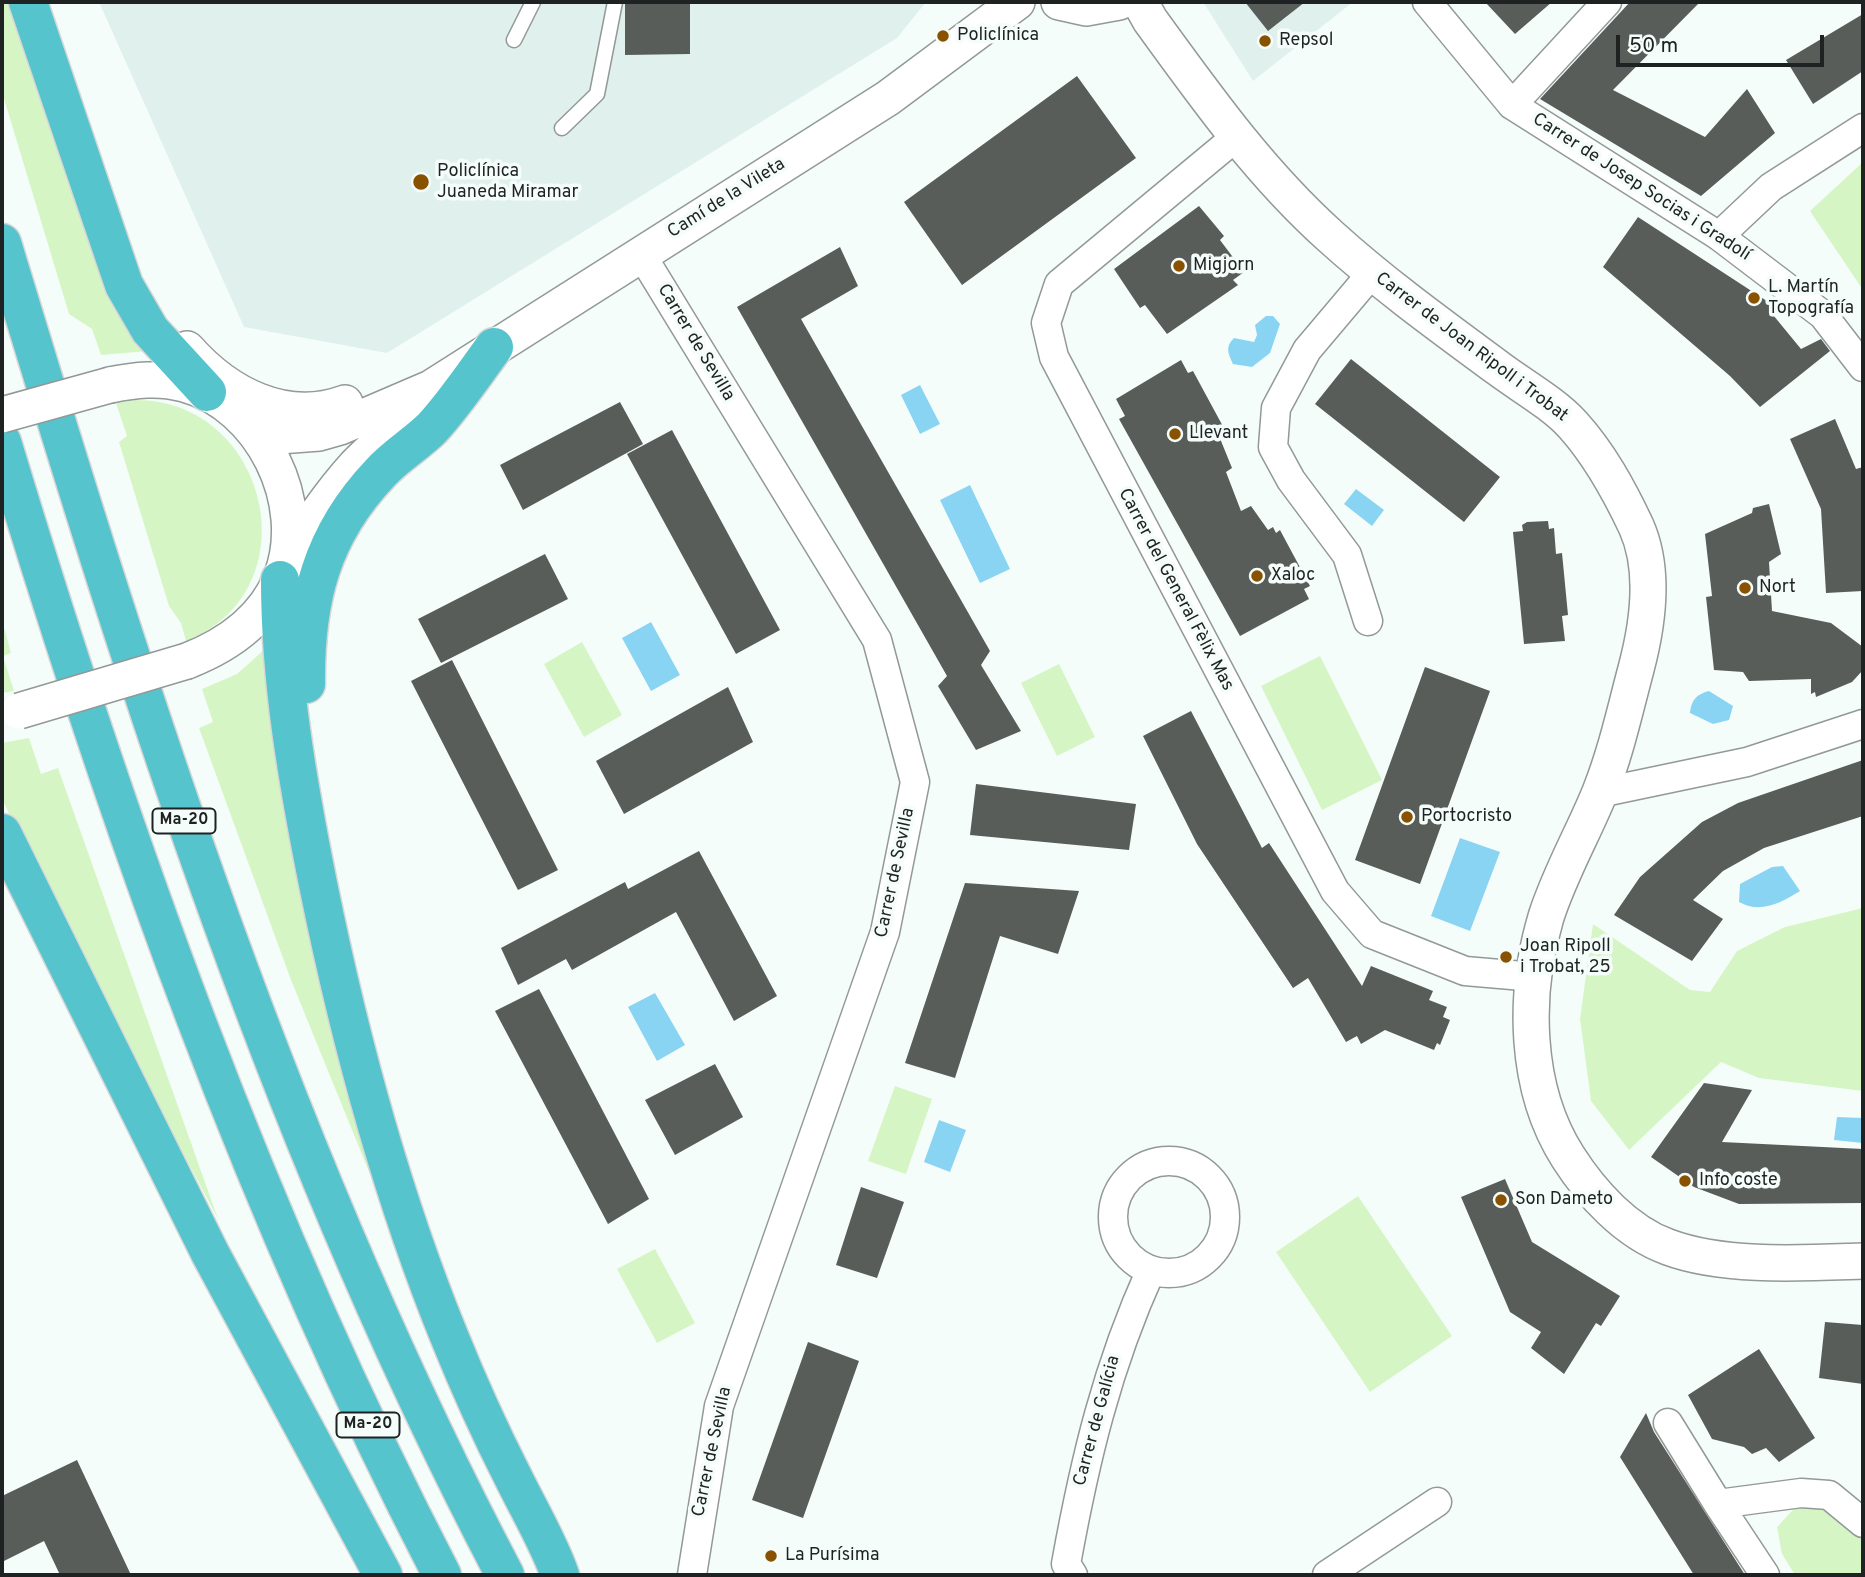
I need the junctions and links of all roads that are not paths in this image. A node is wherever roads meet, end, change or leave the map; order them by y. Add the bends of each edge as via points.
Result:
1 (28, 2) edge
2 (533, 2) edge
3 (615, 2) edge
4 (1017, 2) edge
5 (1059, 2) edge
6 (1119, 2) edge
7 (1140, 2) edge
8 (1427, 2) edge
9 (1607, 2) edge
10 (514, 40) dead end
11 (52, 70) junction
12 (1512, 105) junction
13 (562, 128) dead end
14 (1863, 128) edge
15 (1236, 137) junction
16 (1720, 236) junction
17 (2, 243) edge
18 (641, 254) junction
19 (1372, 273) junction
20 (494, 347) junction
21 (1863, 367) edge
22 (431, 388) junction
23 (207, 392) junction
24 (2, 415) edge
25 (247, 421) junction
26 (2, 442) edge
27 (282, 574) junction
28 (1368, 621) dead end
29 (10, 712) edge
30 (1863, 724) edge
31 (1599, 793) junction
32 (2, 833) edge
33 (2, 864) edge
34 (323, 909) junction
35 (44, 919) junction
36 (1535, 977) junction
37 (1863, 1261) edge
38 (1151, 1270) junction
39 (1668, 1423) dead end
40 (1437, 1502) dead end
41 (1718, 1504) junction
42 (1863, 1523) edge
43 (1061, 1571) edge
44 (383, 1575) edge
45 (442, 1575) edge
46 (505, 1575) edge
47 (560, 1575) edge
48 (692, 1575) edge
49 (1327, 1575) edge
50 (1765, 1575) edge

1 - 11 highway
2 - 10 lane
3 - 13 lane via 597,94
4 - 18 street, Camí de la Vileta via 888,98
5 - 6 street via 1086,8
7 - 15 street, Carrer de Joan Ripoll i Trobat
8 - 12 street, Carrer de Josep Socias i Gradolí
9 - 12 street
11 - 22 street via 86,134 129,258 149,299 167,327 211,373 260,403 303,411
11 - 23 highway via 130,298 150,330
12 - 16 street, Carrer de Josep Socias i Gradolí
14 - 16 street via 1771,187
15 - 19 street, Carrer de Joan Ripoll i Trobat via 1273,181
15 - 36 street, Carrer del General Fèlix Mas via 1059,284 1046,323 1054,357 1335,891 1372,934 1465,971
16 - 21 street, Carrer de Josep Socias i Gradolí via 1823,315
17 - 46 highway, Ma-20 via 156,740 248,1000 352,1257
18 - 20 street, Camí de la Vileta
18 - 48 street, Carrer de Sevilla via 877,640 915,782 886,932 719,1406
19 - 28 street via 1307,350 1276,408 1273,447 1291,480 1347,555
19 - 31 street, Carrer de Joan Ripoll i Trobat via 1570,422 1613,478 1639,533 1650,591 1642,646
20 - 22 street, Camí de la Vileta
20 - 34 highway via 431,429 394,459 363,493 338,529 317,576 308,621 306,698
22 - 25 street, Camí de la Vileta via 319,433 279,436
22 - 27 street, Camí de la Vileta via 408,420 357,465 317,513
23 - 24 street, bridge via 141,379
23 - 25 street
25 - 27 street via 265,444 281,479 287,526
26 - 45 highway, Ma-20 via 103,760 201,1031 304,1286
27 - 29 street, Camí de la Vileta, bridge via 252,621 214,651
27 - 34 highway via 280,627 288,712
30 - 31 street via 1747,762
31 - 36 street, Carrer de Joan Ripoll i Trobat via 1546,919
32 - 35 highway
33 - 35 street via 22,901
34 - 47 highway via 362,1069 419,1256 471,1391
35 - 44 highway via 210,1253
36 - 37 street, Carrer de Joan Ripoll i Trobat via 1534,1060 1545,1114 1582,1179 1628,1224 1668,1247 1726,1259
38 - 38 street via 1189,1269 1218,1245 1224,1228 1222,1201 1209,1177 1194,1166 1158,1161 1141,1167 1117,1195 1115,1231 1135,1262
38 - 43 street, Carrer de Galícia via 1123,1332 1100,1408
39 - 41 street
40 - 49 street
41 - 42 street via 1801,1493 1829,1495
41 - 50 street

